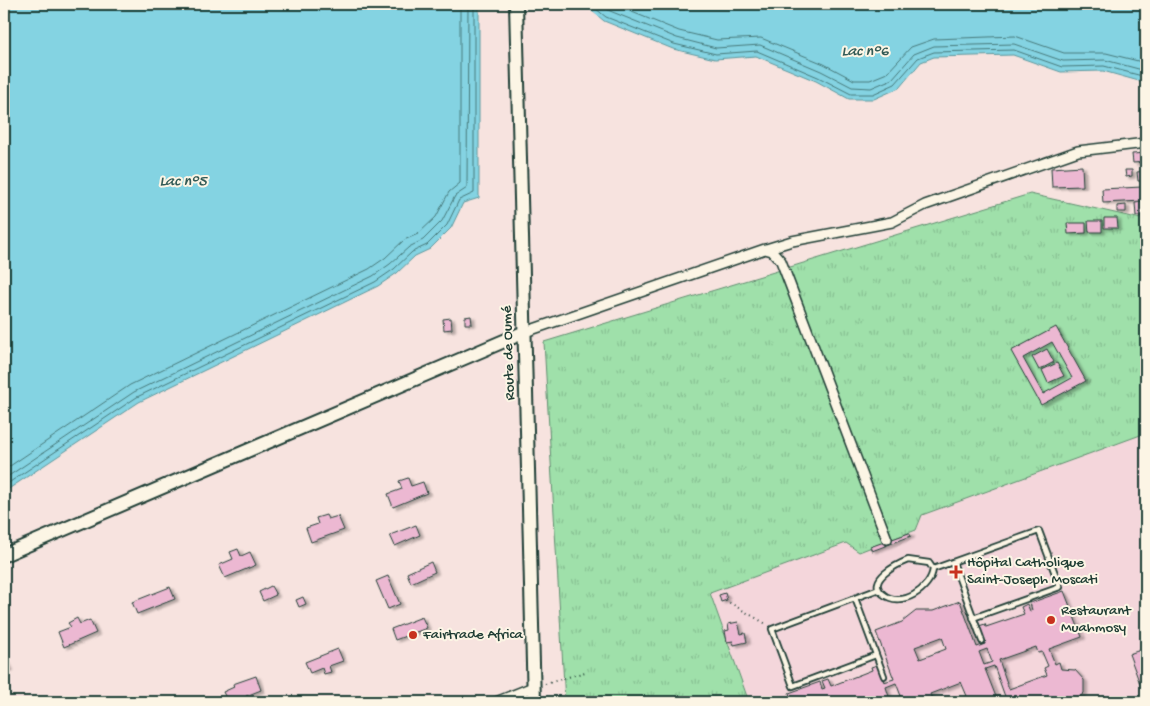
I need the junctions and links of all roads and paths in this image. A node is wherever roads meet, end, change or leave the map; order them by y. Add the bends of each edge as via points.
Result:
1 (516, 4) edge
2 (1146, 143) edge
3 (765, 249) junction
4 (525, 332) junction
5 (887, 539) dead end
6 (4, 555) edge
7 (953, 562) junction
8 (934, 569) junction
9 (879, 590) junction
10 (855, 598) junction
11 (725, 600) dead end
12 (973, 618) junction
13 (775, 628) junction
14 (982, 641) dead end
15 (876, 655) junction
16 (585, 672) dead end
17 (884, 676) dead end
18 (533, 687) junction
19 (496, 702) edge
20 (534, 702) edge

1 - 4 main road, Route de Oumé
2 - 3 street via 1078,150 925,206 892,222
3 - 4 street
3 - 5 street via 772,251 781,261
4 - 6 main road
4 - 18 main road, Route de Oumé
7 - 8 lane
7 - 12 lane
7 - 12 lane via 1039,531 1060,587
8 - 9 lane via 928,585 911,596 892,598
8 - 9 lane via 929,563 918,560 898,564 883,574 878,582
9 - 10 lane
10 - 13 lane
10 - 15 lane
11 - 13 path
12 - 14 lane
13 - 15 lane via 772,629 793,686
15 - 17 lane
16 - 18 path
18 - 19 street
18 - 20 main road, Route de Oumé

